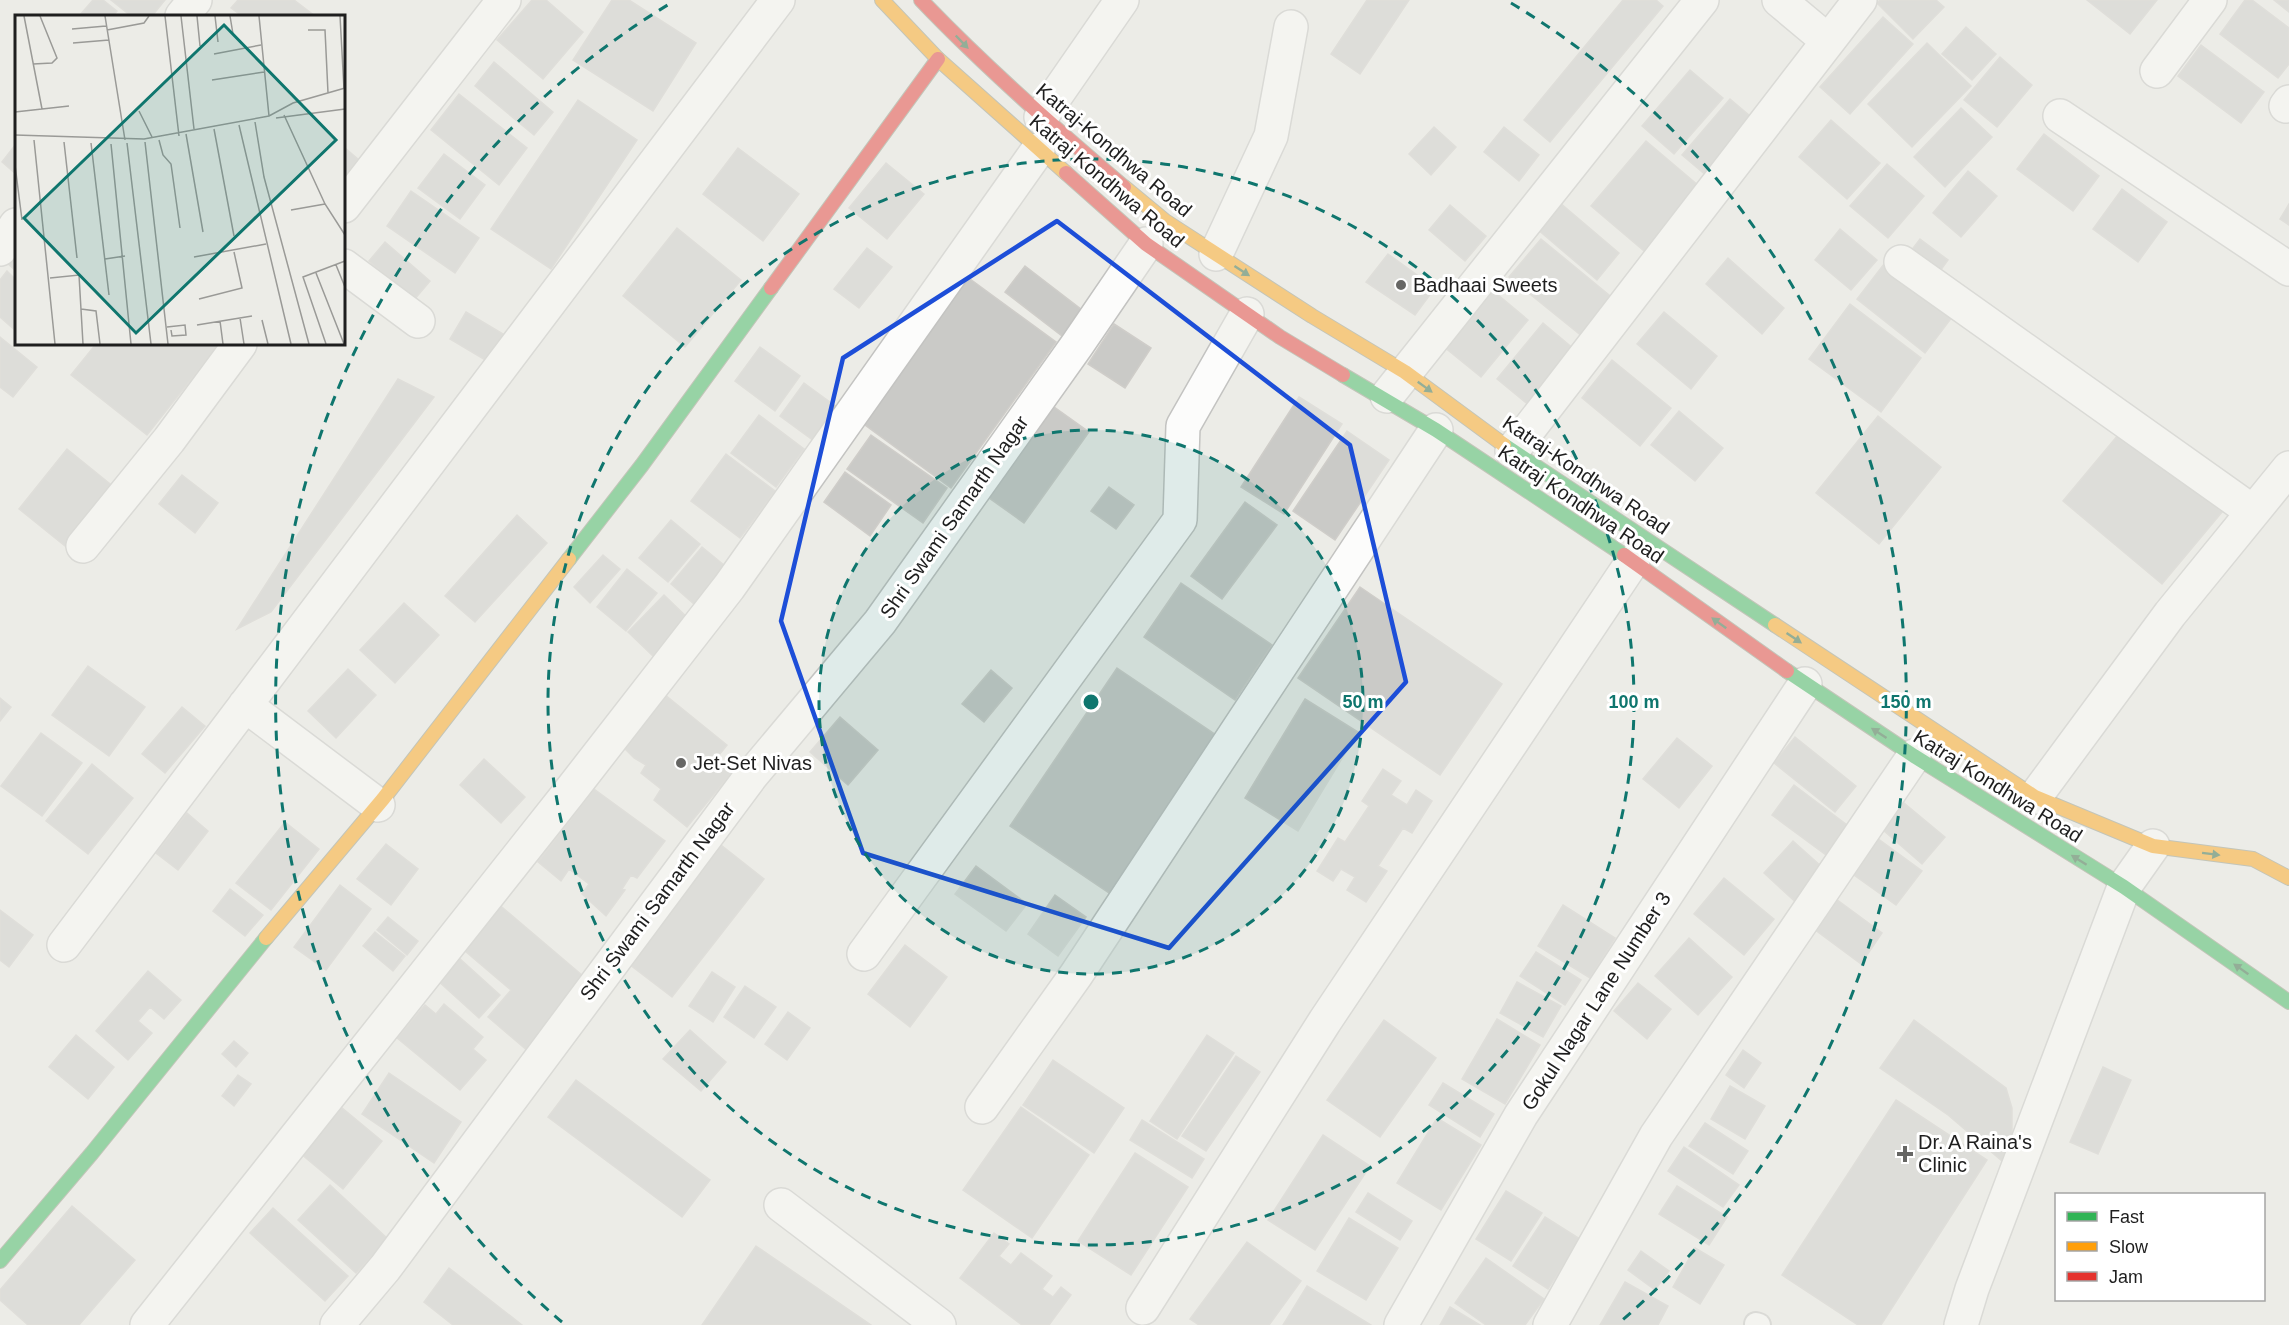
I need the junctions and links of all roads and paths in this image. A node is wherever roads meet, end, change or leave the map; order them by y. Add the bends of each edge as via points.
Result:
1 (195, 0) edge
2 (504, 0) edge
3 (778, 0) edge
4 (882, 0) edge
5 (921, 0) edge
6 (1122, 0) edge
7 (1702, 0) edge
8 (1779, 0) edge
9 (1860, 0) edge
10 (2210, 0) edge
11 (183, 15) edge
12 (1292, 27) dead end
13 (1828, 41) junction
14 (938, 59) junction
15 (2157, 71) dead end
16 (2061, 116) dead end
17 (1041, 117) junction
18 (1038, 150) junction
19 (345, 205) edge
20 (15, 226) edge
21 (1146, 244) junction
22 (0, 249) edge
23 (1216, 254) junction
24 (1901, 262) dead end
25 (345, 267) edge
26 (2289, 269) edge
27 (1247, 314) junction
28 (418, 321) dead end
29 (239, 345) edge
30 (1405, 372) junction
31 (1384, 399) junction
32 (1436, 430) junction
33 (1512, 451) junction
34 (2289, 468) edge
35 (2253, 512) junction
36 (83, 546) dead end
37 (1633, 561) junction
38 (1805, 684) junction
39 (245, 705) junction
40 (1914, 756) junction
41 (2035, 797) junction
42 (378, 805) junction
43 (2153, 846) junction
44 (2289, 878) edge
45 (2124, 887) junction
46 (63, 945) dead end
47 (864, 954) dead end
48 (2289, 1002) edge
49 (982, 1107) dead end
50 (781, 1205) dead end
51 (0, 1261) edge
52 (1143, 1308) dead end
53 (147, 1325) edge
54 (337, 1325) edge
55 (939, 1325) edge
56 (1401, 1325) edge
57 (1550, 1325) edge
58 (1961, 1325) edge

1 - 11 street
2 - 19 street
3 - 39 street
4 - 14 main road, Katraj Kondhwa Road
5 -> 17 main road, Katraj-Kondhwa Road
6 - 17 street
7 - 30 street
8 - 13 street
9 - 13 street
10 - 15 street
12 - 23 street via 1271,136
13 - 33 street
14 - 18 main road, Katraj Kondhwa Road
14 - 42 main road via 642,465
16 - 26 street
17 - 23 main road, Katraj-Kondhwa Road via 1165,221
18 - 21 main road, Katraj Kondhwa Road
18 - 53 street via 729,587
20 - 22 street
21 - 27 main road, Katraj Kondhwa Road
21 - 54 street, Shri Swami Samarth Nagar via 880,622 751,776 385,1268
23 -> 30 main road, Katraj-Kondhwa Road
24 - 35 street
25 - 28 street
27 - 31 main road, Katraj Kondhwa Road
27 - 47 street via 1183,426 1180,520
29 - 36 street via 170,440
30 - 31 street
30 -> 33 main road, Katraj-Kondhwa Road
31 - 32 main road, Katraj Kondhwa Road
32 - 37 main road, Katraj Kondhwa Road
32 - 49 street via 1076,975
33 -> 41 main road, Katraj-Kondhwa Road
34 - 35 street
35 - 41 street via 2170,614
38 -> 37 main road, Katraj Kondhwa Road
37 - 52 street via 1325,1021
40 -> 38 main road, Katraj Kondhwa Road
38 - 56 street, Gokul Nagar Lane Number 3 via 1521,1115
39 - 42 street
39 - 46 street
45 -> 40 main road, Katraj Kondhwa Road
40 - 57 street via 1656,1136
41 - 43 main road, Katraj-Kondhwa Road
42 - 51 main road
43 -> 44 main road, Katraj-Kondhwa Road via 2253,859
43 - 45 street
48 -> 45 main road, Katraj Kondhwa Road
45 - 58 street
50 - 55 street

